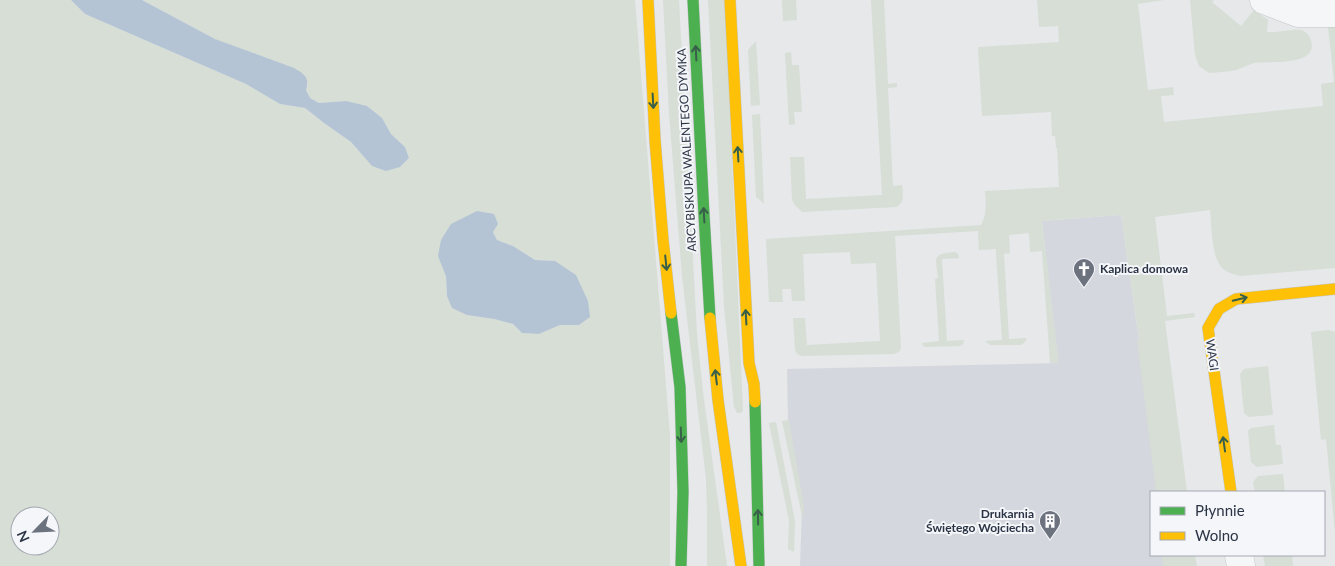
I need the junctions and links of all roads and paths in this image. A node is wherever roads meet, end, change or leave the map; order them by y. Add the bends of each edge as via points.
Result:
1 (648, 0) edge
2 (693, 0) edge
3 (730, 0) edge
4 (1264, 0) edge
5 (1335, 13) edge
6 (1335, 289) edge
7 (1231, 491) edge
8 (681, 566) edge
9 (741, 566) edge
10 (759, 566) edge

1 -> 8 street via 656,158 680,387
9 -> 2 street, ARCYBISKUPA WALENTEGO DYMKA via 712,346
10 -> 3 street via 756,410 749,363
4 - 5 street via 1298,12
7 -> 6 street, WAGI via 1208,328 1219,309 1236,299

